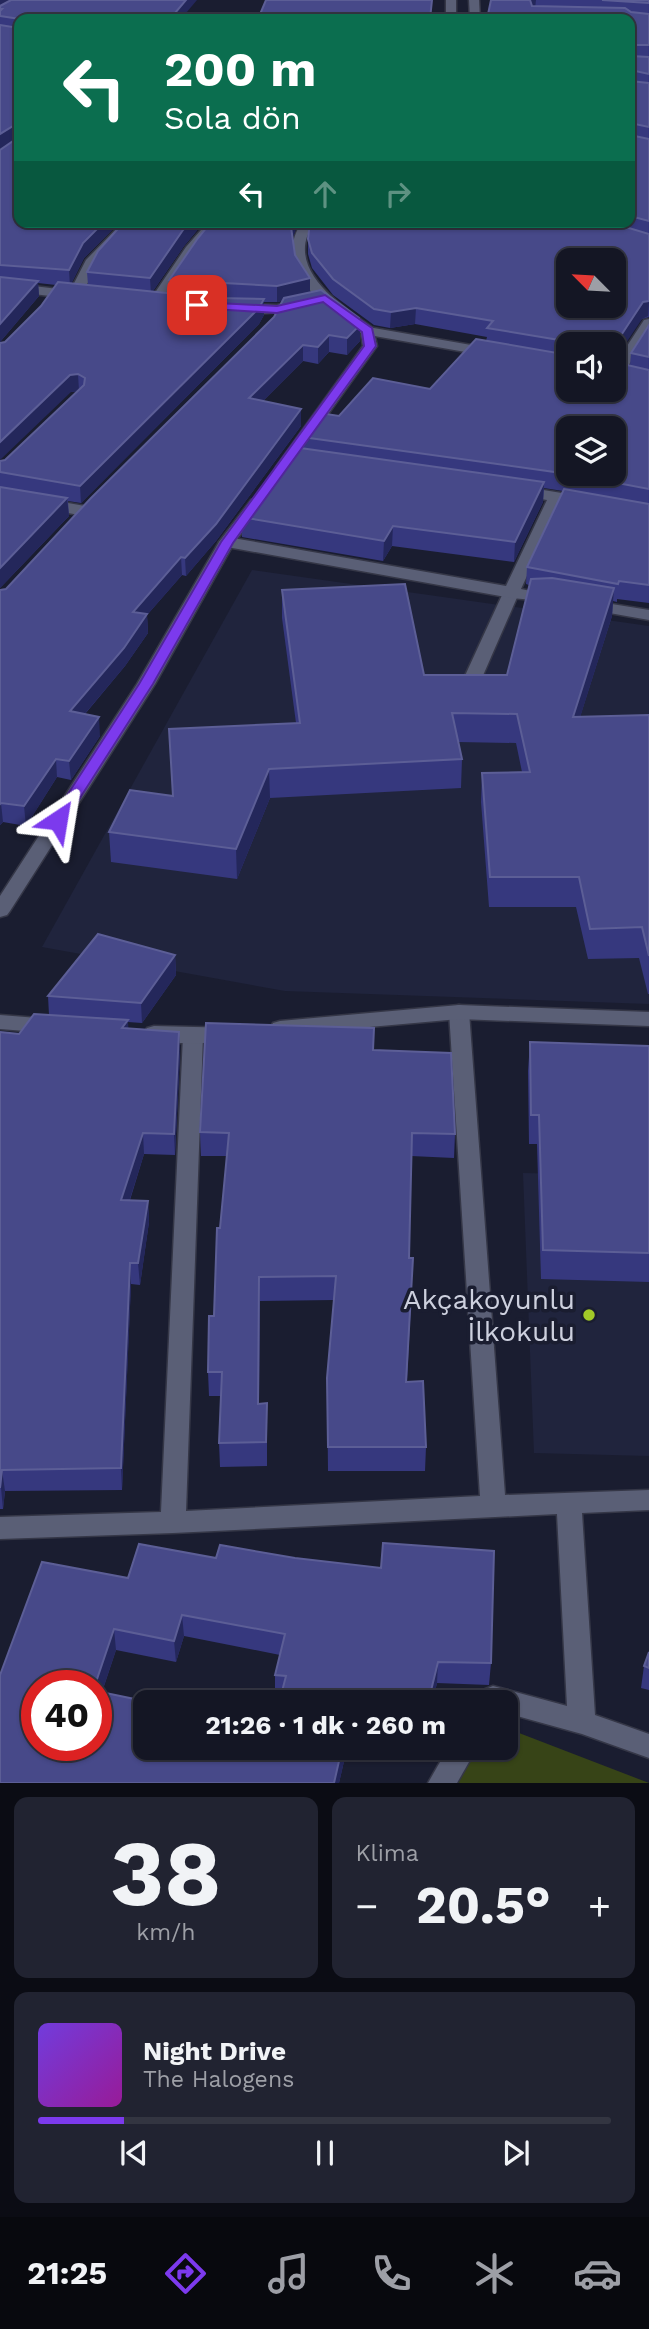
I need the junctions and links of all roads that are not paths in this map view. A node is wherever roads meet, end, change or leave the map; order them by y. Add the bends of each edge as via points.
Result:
1 (124, 228) edge
2 (210, 228) edge
3 (306, 228) edge
4 (0, 286) edge
5 (54, 292) junction
6 (325, 298) junction
7 (156, 300) edge
8 (229, 308) edge
9 (41, 309) edge
10 (277, 309) junction
11 (649, 323) edge
12 (267, 328) edge
13 (368, 331) junction
14 (515, 356) edge
15 (626, 362) edge
16 (503, 489) edge
17 (0, 496) edge
18 (556, 496) junction
19 (604, 506) edge
20 (85, 511) edge
21 (227, 542) junction
22 (511, 593) junction
23 (649, 615) edge
24 (472, 680) edge
25 (0, 911) edge
26 (459, 1012) junction
27 (649, 1019) edge
28 (0, 1022) edge
29 (69, 1027) edge
30 (138, 1032) edge
31 (192, 1036) junction
32 (649, 1500) edge
33 (569, 1503) junction
34 (493, 1505) junction
35 (173, 1523) junction
36 (0, 1528) edge
37 (518, 1705) edge
38 (582, 1722) junction
39 (649, 1746) edge
40 (456, 1760) edge
41 (442, 1783) edge

1 - 5 street via 91,263 82,296
2 - 7 street
3 - 6 street via 297,250 302,272
4 - 5 street
5 - 9 street
6 - 10 street
6 - 13 street
8 - 10 street
10 - 12 street
11 - 15 street
13 - 14 street
13 - 21 street via 370,346 296,460 270,485
16 - 18 street
17 - 20 street
18 - 19 street
18 - 22 street
21 - 22 street
21 - 25 street via 146,684
22 - 23 street
22 - 24 street
26 - 27 street
26 - 31 street
26 - 34 street
28 - 29 street
30 - 31 street
31 - 35 street
32 - 33 street
33 - 34 street
33 - 38 street
34 - 35 street
35 - 36 street
37 - 38 street
38 - 39 street
40 - 41 street

